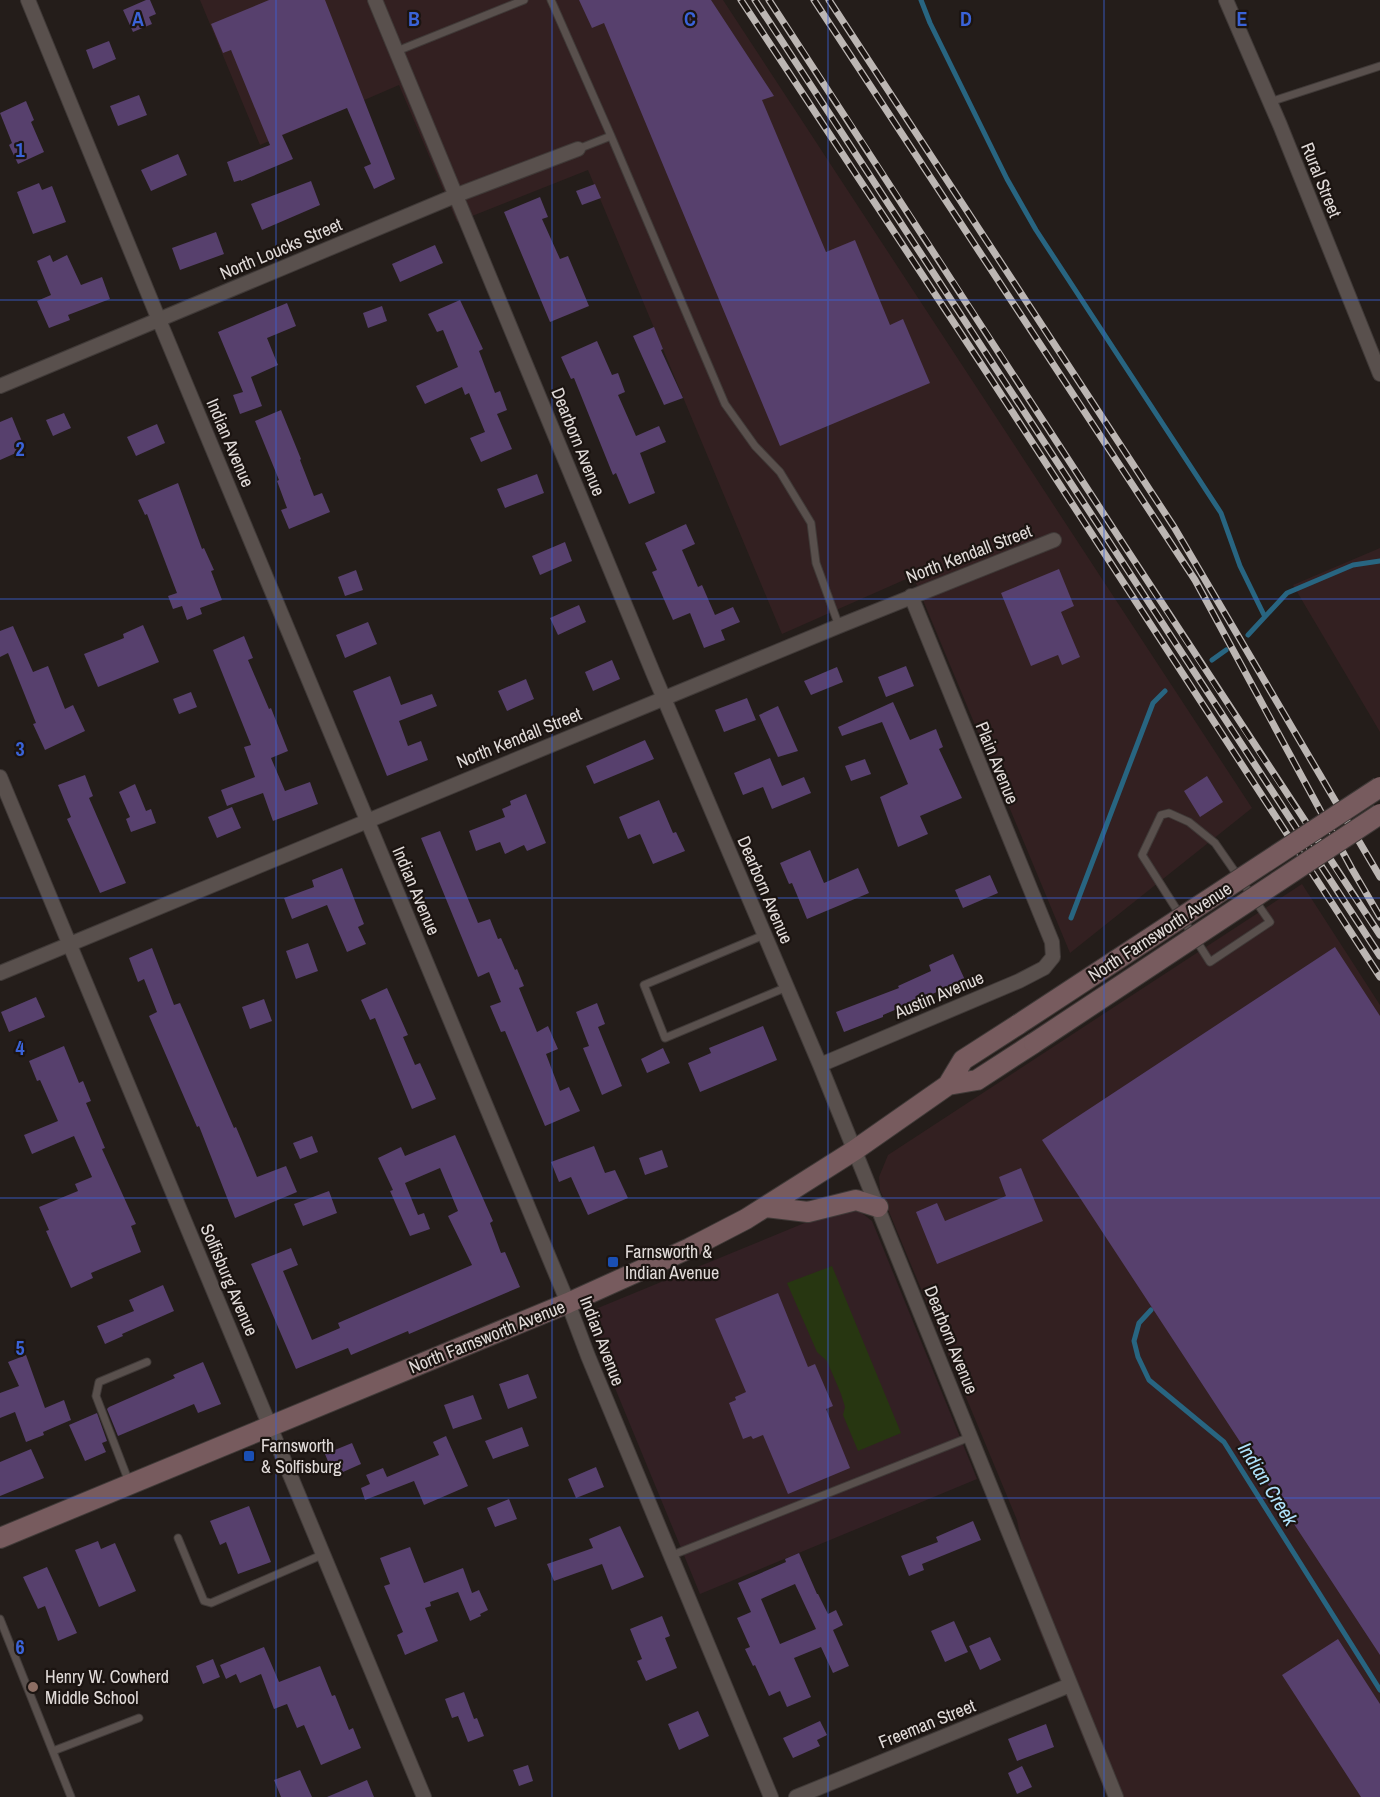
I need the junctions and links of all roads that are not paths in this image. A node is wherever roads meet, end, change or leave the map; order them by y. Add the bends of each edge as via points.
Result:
1 (28, 0) edge
2 (375, 0) edge
3 (524, 0) edge
4 (551, 0) edge
5 (1227, 0) edge
6 (397, 51) junction
7 (1380, 66) edge
8 (1270, 102) junction
9 (611, 136) junction
10 (578, 149) joint
11 (457, 195) junction
12 (159, 320) junction
13 (1380, 374) edge
14 (0, 386) edge
15 (1054, 540) dead end
16 (911, 596) junction
17 (839, 626) junction
18 (663, 698) junction
19 (0, 777) edge
20 (1380, 787) edge
21 (1380, 814) edge
22 (1161, 815) joint
23 (367, 821) junction
24 (764, 934) junction
25 (1052, 942) joint
26 (69, 945) junction
27 (0, 973) edge
28 (787, 987) junction
29 (820, 1065) junction
30 (948, 1085) junction
31 (855, 1150) junction
32 (766, 1207) junction
33 (878, 1207) junction
34 (568, 1303) junction
35 (147, 1362) dead end
36 (271, 1426) junction
37 (970, 1437) junction
38 (130, 1484) junction
39 (0, 1538) edge
40 (178, 1538) dead end
41 (324, 1554) junction
42 (670, 1556) junction
43 (0, 1619) edge
44 (1070, 1685) junction
45 (139, 1718) dead end
46 (53, 1751) junction
47 (71, 1797) edge
48 (424, 1797) edge
49 (771, 1797) edge
50 (796, 1797) edge
51 (1116, 1797) edge

1 - 12 street, Indian Avenue
2 - 6 street, Dearborn Avenue
3 - 6 lane
4 - 9 lane
5 - 8 street, Rural Street
6 - 11 street, Dearborn Avenue
7 - 8 lane
8 - 13 street, Rural Street
9 - 10 lane
9 - 17 lane via 725,404 755,446 780,472 811,523 816,563
10 - 11 street, North Loucks Street
11 - 12 street, North Loucks Street
11 - 18 street, Dearborn Avenue
12 - 14 street, North Loucks Street
12 - 23 street, Indian Avenue
15 - 16 street, North Kendall Street
16 - 17 street, North Kendall Street
16 - 25 street, Plain Avenue
17 - 18 street, North Kendall Street
18 - 23 street, North Kendall Street
18 - 24 street, Dearborn Avenue
19 - 26 street, Solfisburg Avenue
20 - 30 main road, North Farnsworth Avenue, bridge via 963,1060
21 - 30 main road, North Farnsworth Avenue, bridge via 977,1080
22 - 22 lane via 1142,855 1210,962 1270,922 1215,843 1189,822 1169,813
23 - 26 street, North Kendall Street
23 - 34 street, Indian Avenue
24 - 28 street, Dearborn Avenue
24 - 28 lane via 644,985 665,1038
25 - 29 street, Austin Avenue via 1053,957 1035,973
26 - 27 street, North Kendall Street
26 - 36 street, Solfisburg Avenue
28 - 29 street, Dearborn Avenue
29 - 31 street, Dearborn Avenue
30 - 31 main road, North Farnsworth Avenue
31 - 32 main road, North Farnsworth Avenue
31 - 33 street, Dearborn Avenue
32 - 33 main road via 808,1212 856,1200
32 - 34 main road, North Farnsworth Avenue via 690,1248
33 - 37 street, Dearborn Avenue
34 - 36 main road, North Farnsworth Avenue
34 - 42 street, Indian Avenue
35 - 38 lane via 99,1382 96,1396
36 - 38 main road, North Farnsworth Avenue
36 - 41 street, Solfisburg Avenue
37 - 42 lane
37 - 44 street, Dearborn Avenue
38 - 39 main road, North Farnsworth Avenue
40 - 41 lane via 207,1603
41 - 48 street, Solfisburg Avenue
42 - 49 street, Indian Avenue
43 - 46 lane
44 - 50 street, Freeman Street
44 - 51 street, Dearborn Avenue
45 - 46 lane
46 - 47 lane

